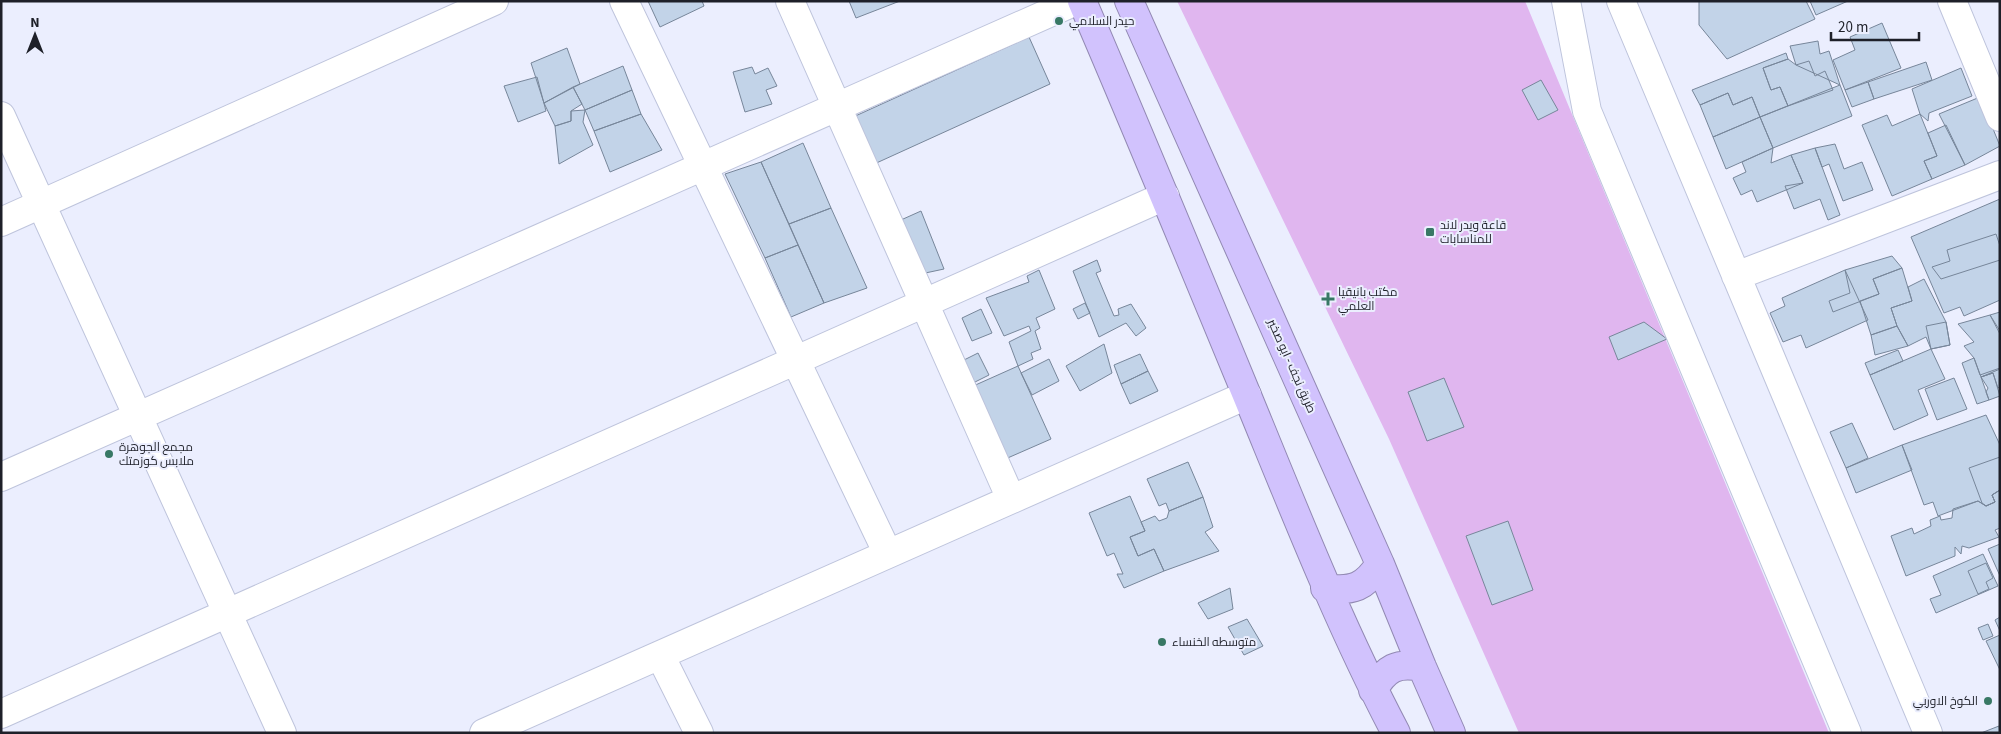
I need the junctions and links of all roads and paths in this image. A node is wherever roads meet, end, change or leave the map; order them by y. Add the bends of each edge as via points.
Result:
1 (494, 1) edge
2 (624, 1) edge
3 (790, 1) edge
4 (1076, 1) edge
5 (1082, 1) edge
6 (1129, 1) edge
7 (1566, 1) edge
8 (1621, 1) edge
9 (1952, 1) edge
10 (837, 107) junction
11 (1, 116) edge
12 (2000, 116) edge
13 (703, 166) junction
14 (2000, 175) edge
15 (1165, 196) junction
16 (41, 204) junction
17 (1, 222) edge
18 (1736, 276) junction
19 (924, 303) junction
20 (796, 360) junction
21 (1246, 395) junction
22 (138, 416) junction
23 (1, 477) edge
24 (1011, 499) junction
25 (888, 554) junction
26 (1380, 564) junction
27 (1325, 588) junction
28 (228, 613) junction
29 (660, 655) junction
30 (1422, 667) junction
31 (1373, 690) junction
32 (1, 714) edge
33 (282, 733) edge
34 (484, 733) edge
35 (699, 733) edge
36 (1396, 733) edge
37 (1451, 733) edge
38 (1847, 733) edge
39 (1928, 733) edge

1 - 16 street
2 - 13 street
3 - 10 street
4 - 10 street
5 - 15 highway
6 - 26 highway, طريق نجف - ابو صخير
7 - 38 street via 1587,111
8 - 18 street
9 - 12 street
10 - 13 street
10 - 19 street
11 - 16 street
13 - 20 street
13 - 22 street
14 - 18 street
15 - 19 street
15 - 21 highway
16 - 17 street
16 - 22 street
18 - 39 street
19 - 20 street
19 - 24 street
20 - 25 street
20 - 28 street
21 - 24 street
21 - 27 highway
22 - 23 street
22 - 28 street
24 - 25 street
25 - 29 street
26 - 27 highway via 1371,578 1358,587 1342,591
26 - 30 highway, طريق نجف - ابو صخير
27 - 31 highway
28 - 32 street
28 - 33 street
29 - 34 street
29 - 35 street
30 - 31 highway via 1407,664 1392,668 1380,677
30 - 37 highway, طريق نجف - ابو صخير
31 - 36 highway

